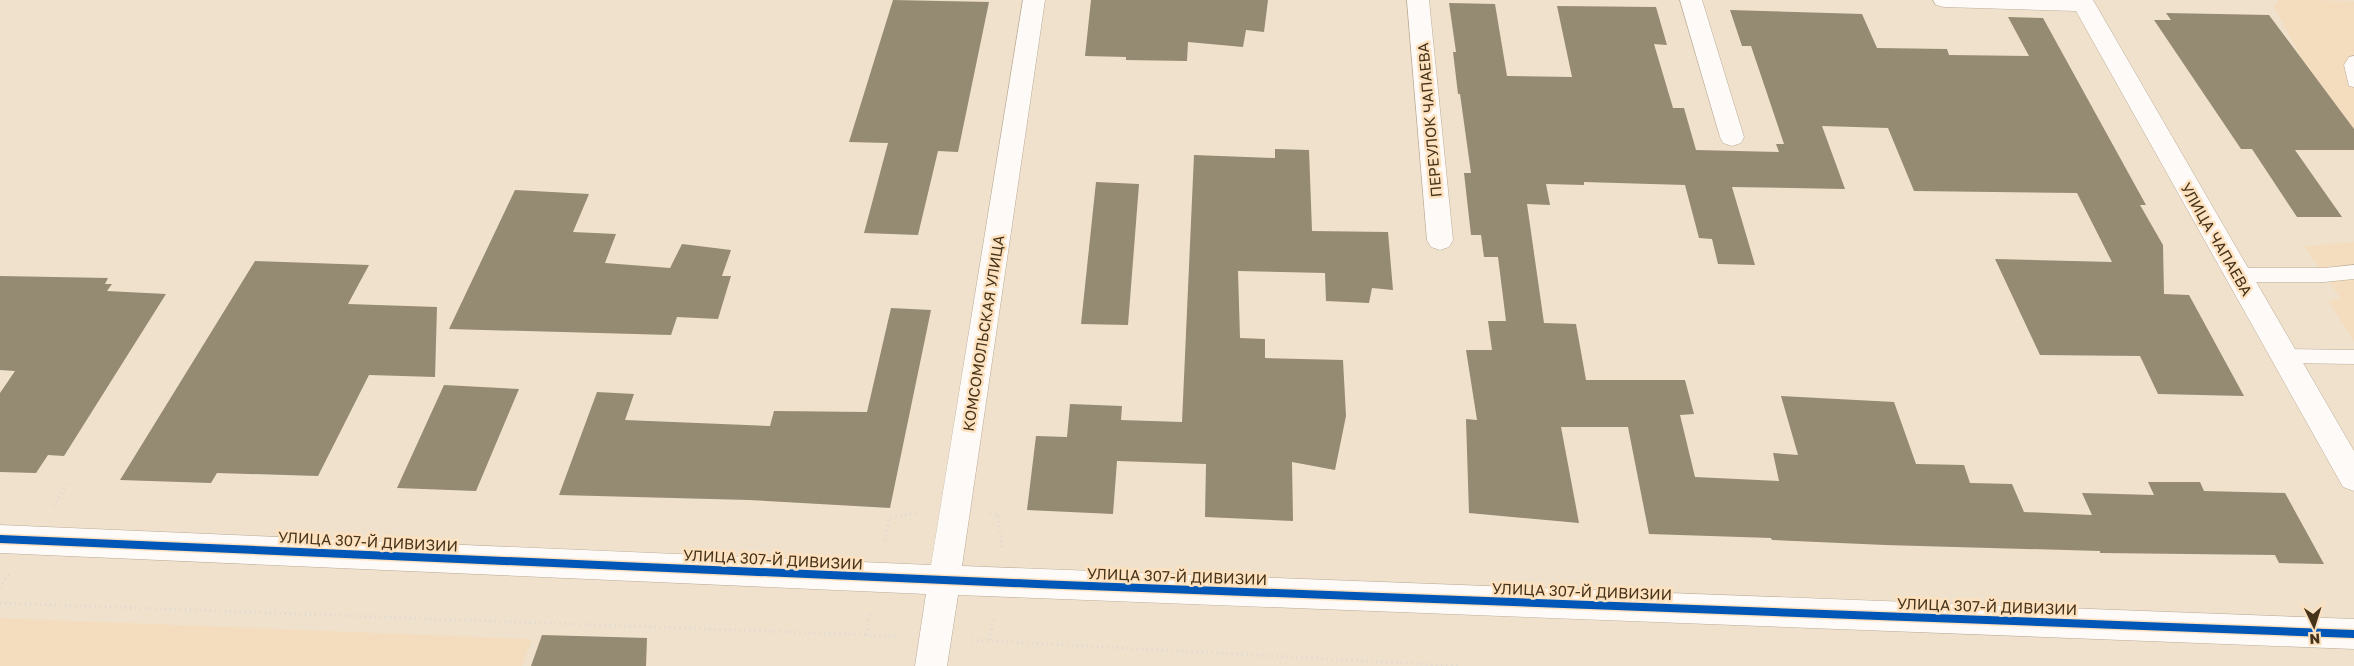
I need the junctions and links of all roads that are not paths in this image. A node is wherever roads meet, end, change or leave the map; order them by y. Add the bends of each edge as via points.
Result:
1 (1034, 0) edge
2 (1418, 0) edge
3 (1691, 0) edge
4 (1944, 0) edge
5 (2082, 2) edge
6 (2354, 62) edge
7 (2354, 82) edge
8 (1732, 137) dead end
9 (1440, 240) dead end
10 (2354, 272) edge
11 (2237, 275) junction
12 (2284, 356) junction
13 (2354, 358) edge
14 (2354, 478) edge
15 (0, 539) edge
16 (944, 580) junction
17 (2354, 634) edge
18 (931, 666) edge

1 - 16 street, КОМСОМОЛЬСКАЯ УЛИЦА
2 - 9 street, ПЕРЕУЛОК ЧАПАЕВА
3 - 8 street
4 - 5 street
5 - 11 street, УЛИЦА ЧАПАЕВА
6 - 7 lane via 2351,65
10 - 11 lane
11 - 12 street, УЛИЦА ЧАПАЕВА
12 - 13 lane
12 - 14 street, УЛИЦА ЧАПАЕВА
15 - 16 street, УЛИЦА 307-Й ДИВИЗИИ
16 - 17 street, УЛИЦА 307-Й ДИВИЗИИ
16 - 18 street, КОМСОМОЛЬСКАЯ УЛИЦА

